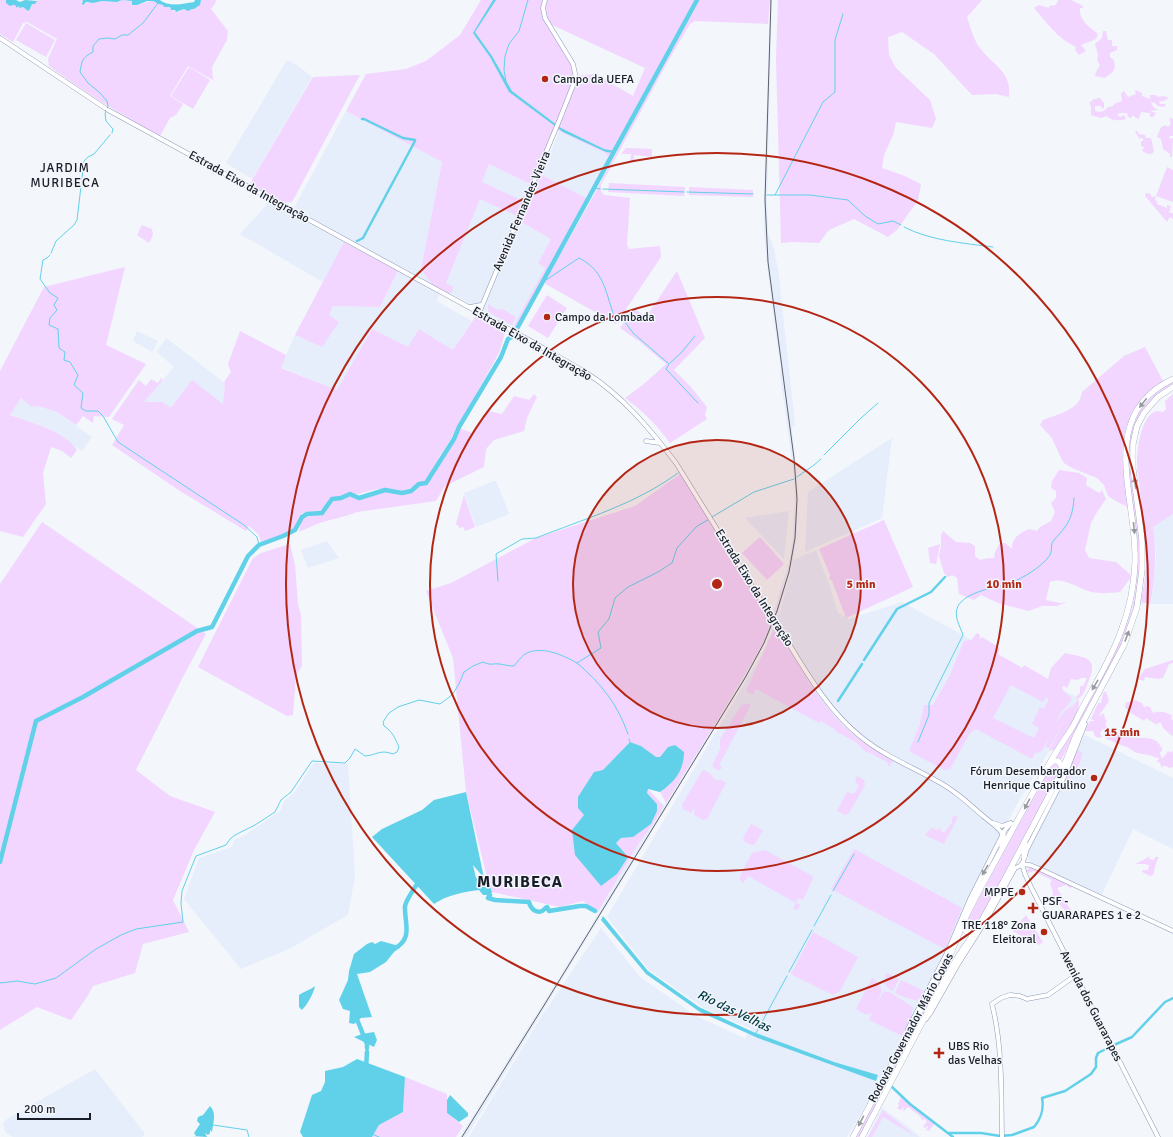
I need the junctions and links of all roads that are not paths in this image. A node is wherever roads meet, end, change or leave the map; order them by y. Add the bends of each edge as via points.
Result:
1 (545, 0) edge
2 (0, 38) edge
3 (483, 304) junction
4 (469, 308) junction
5 (478, 313) junction
6 (488, 318) junction
7 (1173, 379) edge
8 (1173, 387) edge
9 (646, 440) dead end
10 (660, 443) junction
11 (1090, 708) junction
12 (1048, 766) junction
13 (1062, 771) junction
14 (1020, 817) junction
15 (991, 823) junction
16 (1011, 823) junction
17 (1003, 835) junction
18 (1026, 839) junction
19 (1002, 850) junction
20 (1024, 857) junction
21 (1022, 864) junction
22 (1030, 865) junction
23 (1015, 868) junction
24 (1025, 874) junction
25 (1007, 875) junction
26 (964, 921) junction
27 (977, 929) junction
28 (1173, 931) edge
29 (1076, 975) junction
30 (920, 1026) junction
31 (906, 1037) junction
32 (1002, 1136) edge
33 (853, 1137) edge
34 (862, 1137) edge
35 (1158, 1137) edge

1 - 3 main road, Avenida Fernandes Vieira via 545,18 576,74 557,127
2 - 4 main road, Estrada Eixo da Integração via 107,109
3 - 4 main road
3 - 5 main road, Avenida Fernandes Vieira
3 - 6 main road
4 - 5 main road, Estrada Eixo da Integração
5 - 6 main road, Estrada Eixo da Integração
6 - 10 main road, Estrada Eixo da Integração via 586,373 636,414
7 -> 12 highway, Rodovia Governador Mário Covas via 1155,390 1140,406 1126,438 1126,467 1136,553 1132,591 1124,623 1114,651
11 -> 8 highway, Rodovia Governador Mário Covas via 1124,645 1139,597 1142,545 1133,469 1135,432 1149,406
9 - 10 main road
10 - 15 main road, Estrada Eixo da Integração, bridge via 770,615 839,716 871,744 946,786
11 - 13 highway, Rodovia Governador Mário Covas
11 - 20 main road via 1065,775
12 - 13 highway via 1058,761
12 -> 14 highway, Rodovia Governador Mário Covas
13 - 18 highway, Rodovia Governador Mário Covas
14 - 16 highway
14 - 19 highway, Rodovia Governador Mário Covas
15 - 16 main road via 1002,826
15 - 17 main road, Estrada Eixo da Integração
16 - 17 main road
17 - 19 highway
17 -> 31 main road via 970,898 946,955 909,1025
18 - 20 highway
18 - 25 highway, Rodovia Governador Mário Covas
19 - 26 highway, Rodovia Governador Mário Covas
20 - 21 main road
20 - 22 main road
21 - 22 main road
21 - 23 main road
21 - 24 main road, Avenida dos Guararapes
22 - 28 main road
23 - 24 main road
23 - 25 highway
23 - 30 main road via 932,1012
24 - 29 main road, Avenida dos Guararapes
25 - 27 highway, Rodovia Governador Mário Covas
26 - 27 highway via 968,933
26 - 31 highway, Rodovia Governador Mário Covas via 950,955
27 - 30 highway, Rodovia Governador Mário Covas via 959,955
29 - 32 main road via 1048,995 1027,999 1010,995 992,1004 1000,1046
29 - 35 main road, Avenida dos Guararapes
30 - 34 highway, Rodovia Governador Mário Covas
31 -> 33 highway, Rodovia Governador Mário Covas

